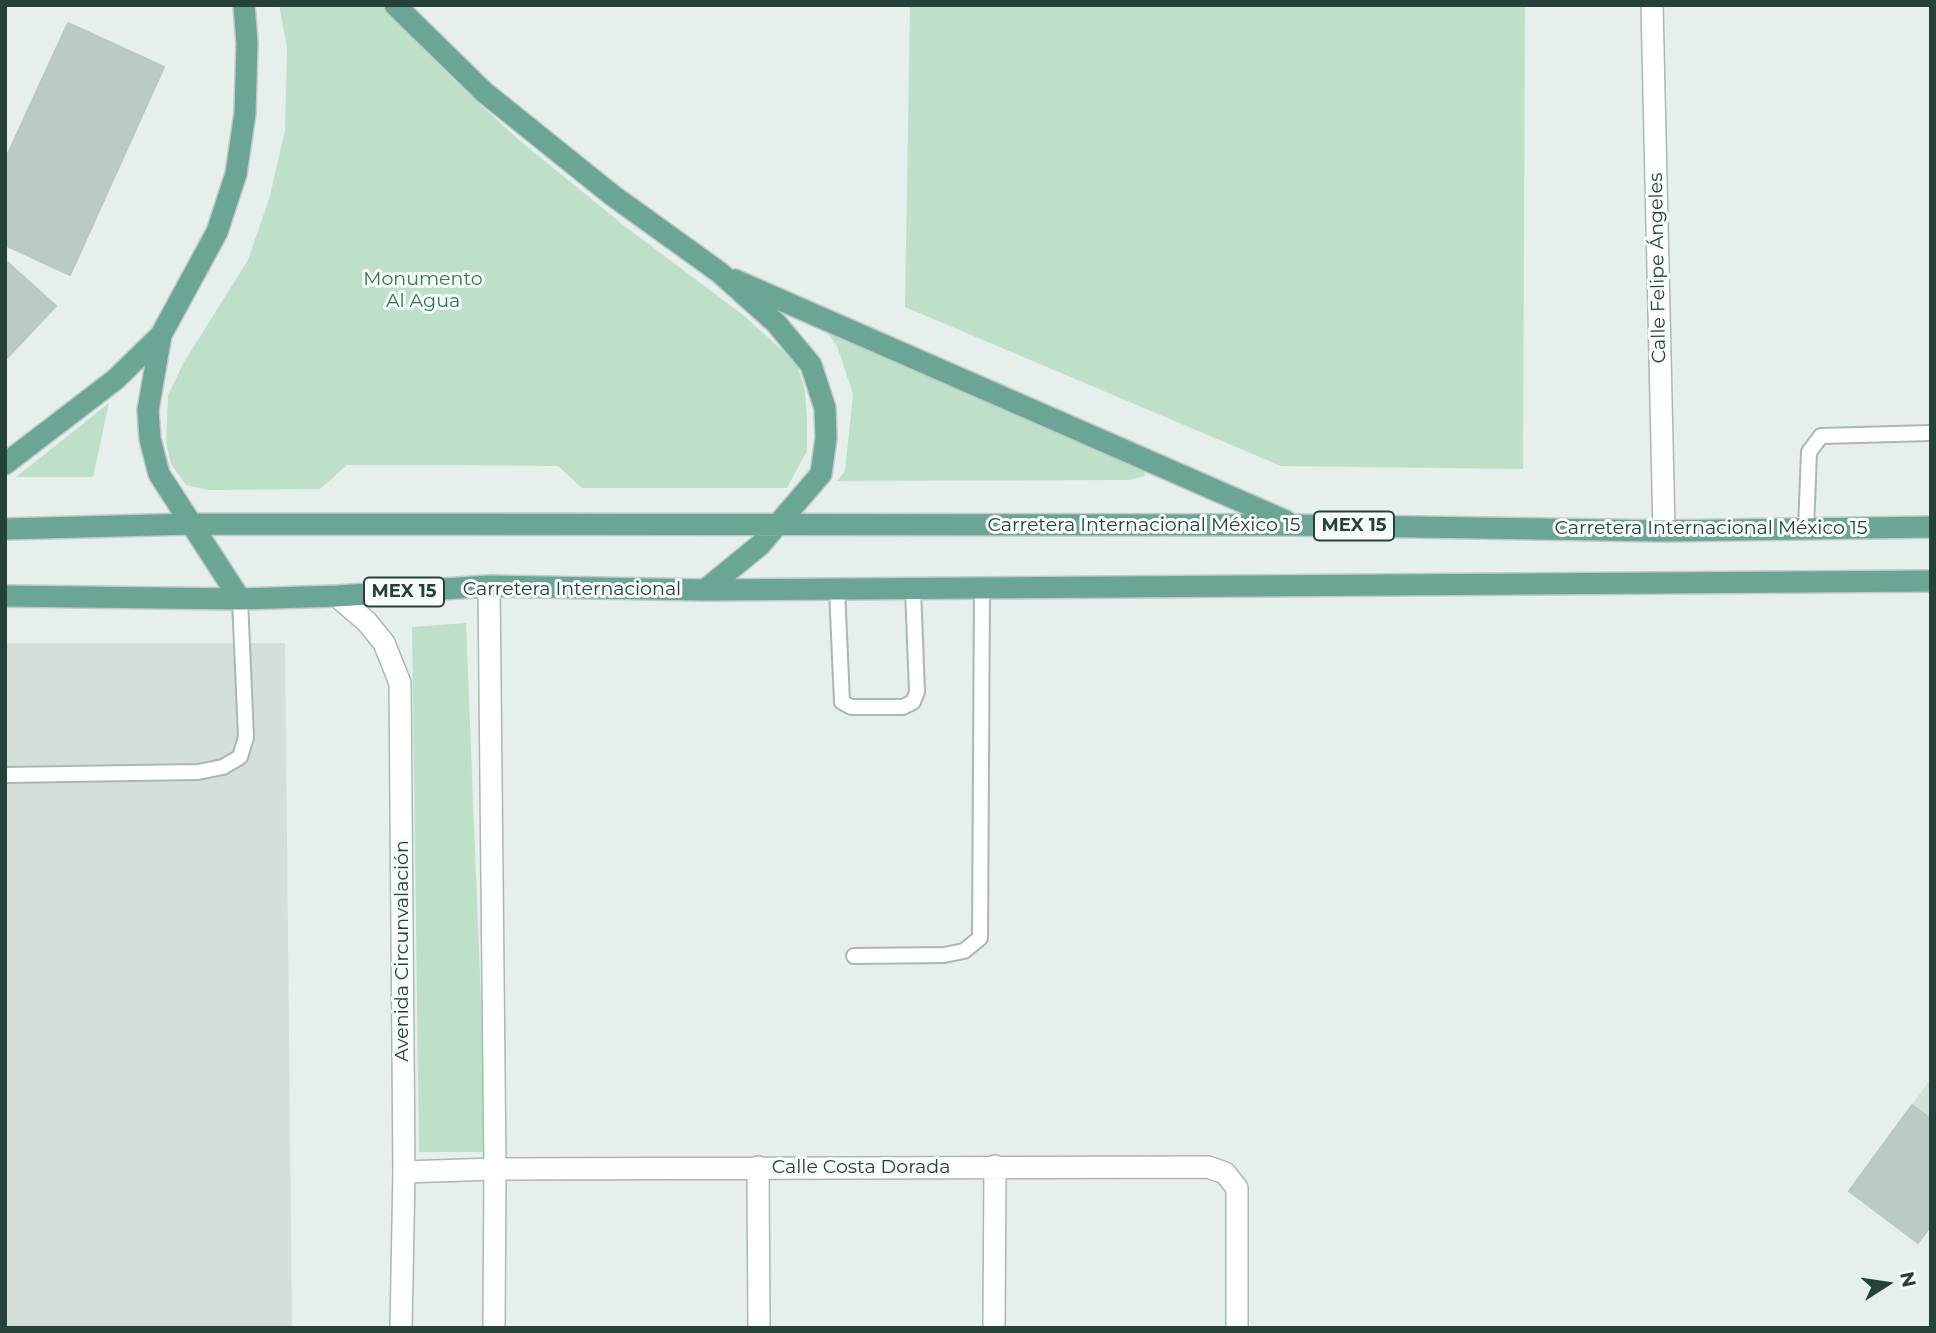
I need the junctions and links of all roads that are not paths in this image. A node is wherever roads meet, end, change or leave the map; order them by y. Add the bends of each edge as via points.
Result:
1 (244, 5) edge
2 (395, 5) edge
3 (1652, 5) edge
4 (719, 272) junction
5 (161, 335) junction
6 (1931, 433) edge
7 (5, 464) edge
8 (191, 524) junction
9 (778, 524) junction
10 (1294, 525) junction
11 (1931, 527) edge
12 (5, 529) edge
13 (1806, 529) junction
14 (1664, 531) junction
15 (1931, 581) edge
16 (489, 586) junction
17 (982, 588) junction
18 (837, 589) junction
19 (913, 589) junction
20 (705, 590) junction
21 (5, 596) edge
22 (337, 596) junction
23 (240, 599) junction
24 (5, 775) edge
25 (854, 956) dead end
26 (995, 1166) junction
27 (758, 1167) junction
28 (495, 1168) junction
29 (404, 1172) junction
30 (401, 1328) edge
31 (494, 1328) edge
32 (759, 1328) edge
33 (994, 1328) edge
34 (1237, 1328) edge

1 - 5 main road via 245,113 236,174 217,232
2 - 4 main road via 484,92 612,195
3 - 14 street, Calle Felipe Ángeles
4 - 9 main road via 776,324 811,365 825,408 827,438 821,474
4 - 10 main road
5 - 7 main road via 116,379
5 - 8 main road via 148,410 149,439 159,474
6 - 13 lane via 1821,436 1809,452
8 - 9 main road, MEX 15
8 - 12 main road, MEX 15
8 - 23 main road
9 - 10 main road, Carretera Internacional México 15 / MEX 15
9 - 20 main road via 760,545
10 - 14 main road, Carretera Internacional México 15 / MEX 15
11 - 13 main road, Carretera Internacional México 15 / MEX 15
13 - 14 main road, Carretera Internacional México 15 / MEX 15
15 - 17 main road, MEX 15
16 - 20 main road, Carretera Internacional / MEX 15
16 - 22 main road, Carretera Internacional / MEX 15
16 - 28 street
17 - 19 main road, MEX 15
17 - 25 lane via 980,938 964,951 944,955
18 - 19 main road, MEX 15
18 - 19 lane via 842,702 903,707 913,702 917,692
18 - 20 main road, Carretera Internacional / MEX 15
21 - 23 main road, Carretera Internacional / MEX 15
22 - 23 main road, Carretera Internacional / MEX 15
22 - 29 street, Avenida Circunvalación via 384,643 400,683
23 - 24 lane via 246,737 240,757 223,767 198,772
26 - 27 street, Calle Costa Dorada
26 - 33 street
26 - 34 street, Calle Costa Dorada via 1208,1167 1225,1173 1237,1188
27 - 28 street, Calle Costa Dorada
27 - 32 street
28 - 29 street, Calle Costa Dorada
28 - 31 street
29 - 30 street, Avenida Circunvalación

